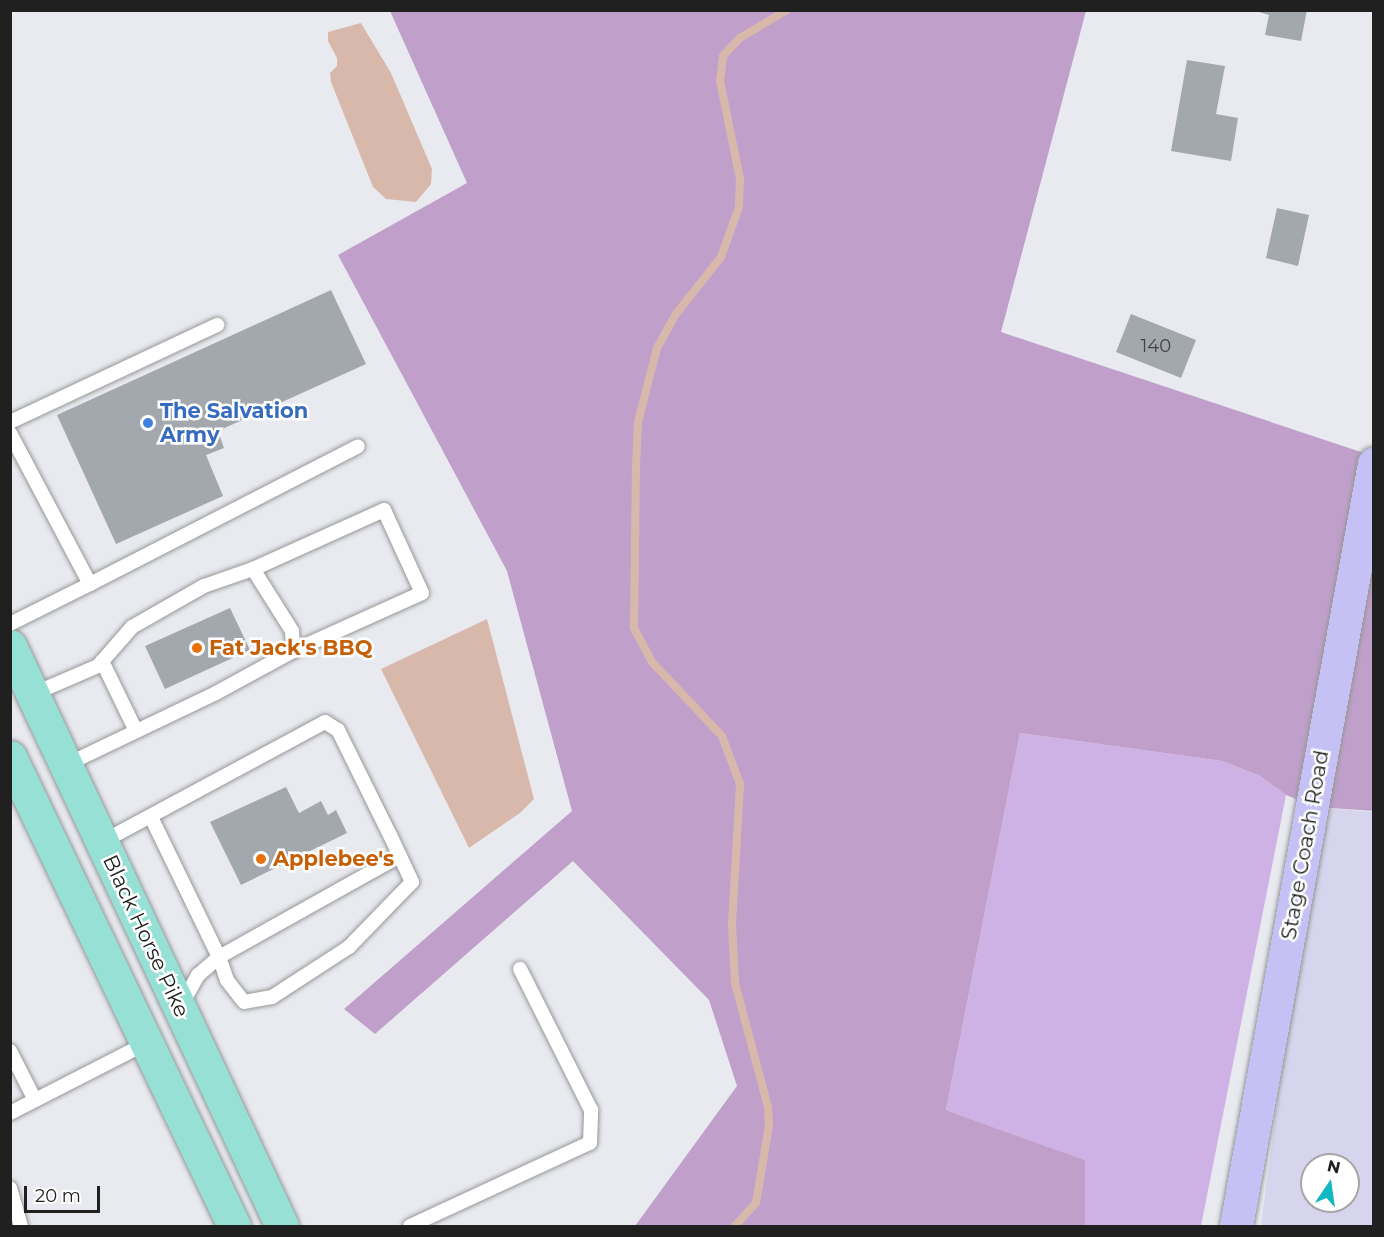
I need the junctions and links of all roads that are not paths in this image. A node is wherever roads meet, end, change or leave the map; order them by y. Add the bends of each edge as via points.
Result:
1 (217, 324) dead end
2 (10, 422) edge
3 (10, 433) edge
4 (358, 446) dead end
5 (1374, 463) edge
6 (253, 569) junction
7 (90, 585) junction
8 (10, 624) edge
9 (10, 646) edge
10 (293, 651) junction
11 (102, 661) junction
12 (33, 694) junction
13 (135, 729) junction
14 (10, 757) edge
15 (66, 765) junction
16 (151, 817) junction
17 (102, 842) junction
18 (400, 856) junction
19 (70, 888) junction
20 (219, 957) junction
21 (520, 969) dead end
22 (180, 1008) junction
23 (146, 1044) junction
24 (10, 1051) edge
25 (35, 1100) junction
26 (10, 1113) edge
27 (10, 1188) edge
28 (21, 1227) edge
29 (234, 1227) edge
30 (282, 1227) edge
31 (410, 1227) edge
32 (1236, 1227) edge

1 - 2 lane
3 - 7 lane
4 - 7 lane
5 - 32 street, Stage Coach Road
6 - 10 lane via 292,631
6 - 10 lane via 384,510 422,593
6 - 11 lane via 204,586 132,627
7 - 8 lane
9 - 12 highway, Black Horse Pike
10 - 13 lane via 216,693
11 - 12 lane
11 - 13 lane
12 - 15 highway, Black Horse Pike
13 - 15 lane
14 - 19 highway
15 - 17 highway, Black Horse Pike
16 - 17 lane
16 - 18 lane via 325,722 338,730
16 - 20 lane
17 - 22 highway, Black Horse Pike
18 - 20 lane
18 - 20 lane via 412,882 349,947 272,997 244,1002 227,980
19 - 22 highway via 132,986 159,1008
19 - 23 highway
20 - 22 lane via 198,975
21 - 31 lane via 591,1110 590,1143
22 - 30 highway, Black Horse Pike
23 - 25 lane
23 - 29 highway
24 - 25 lane
25 - 26 lane
27 - 28 lane

